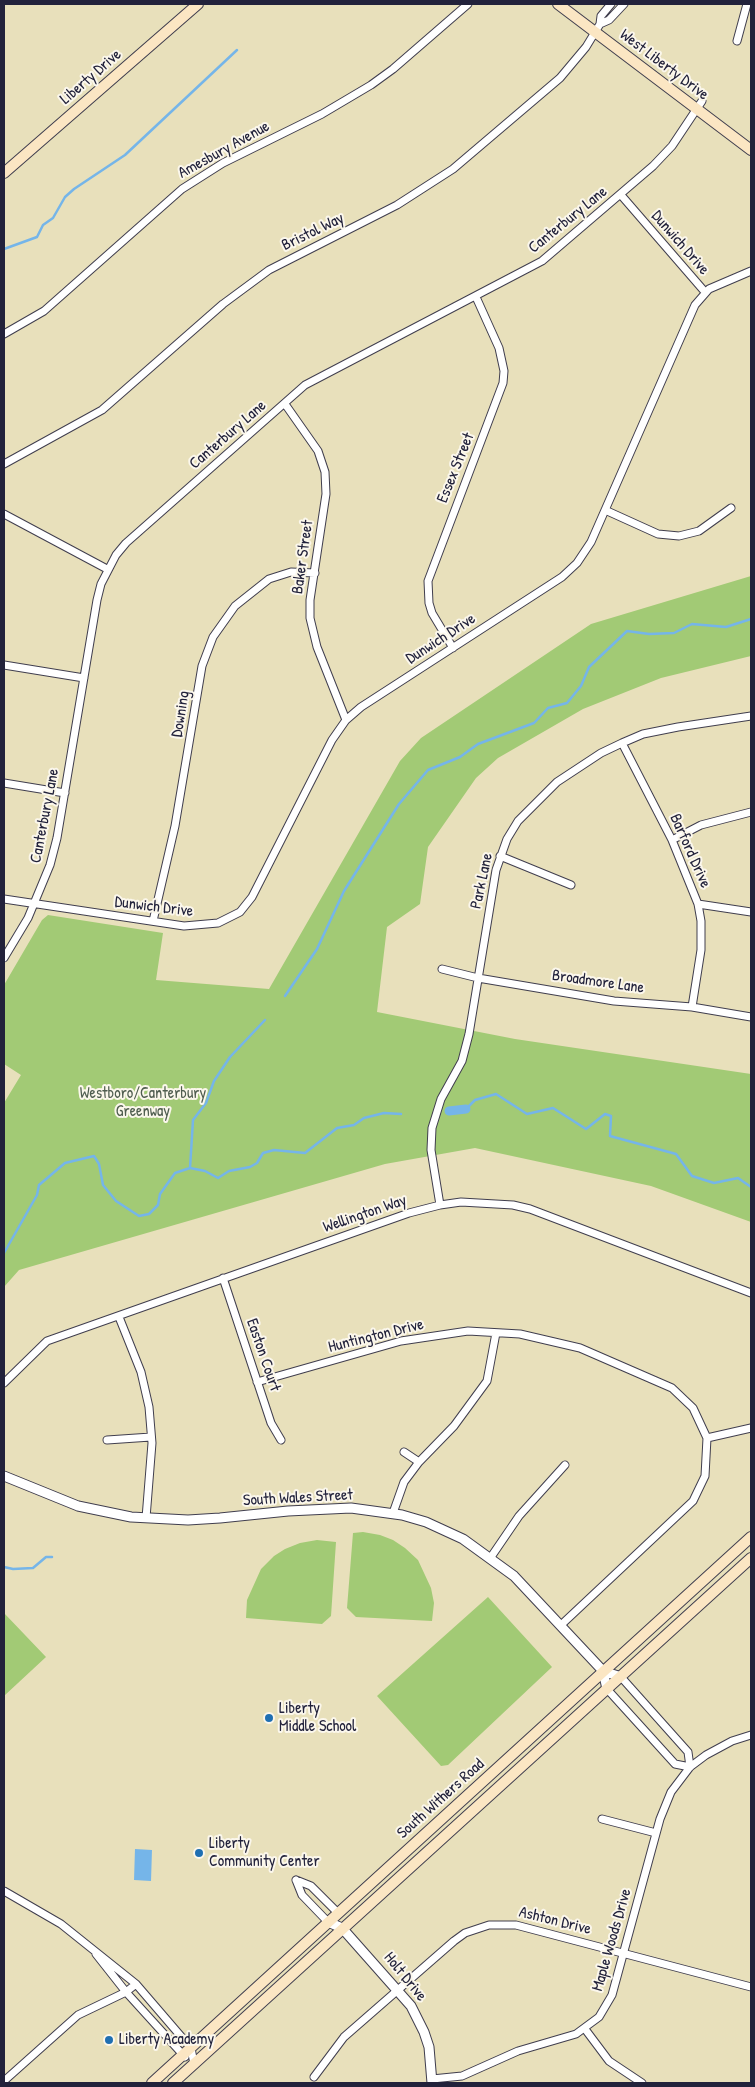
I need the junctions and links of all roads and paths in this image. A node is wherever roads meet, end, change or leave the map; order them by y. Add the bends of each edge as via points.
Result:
1 (198, 4) edge
2 (468, 4) edge
3 (558, 4) edge
4 (611, 4) edge
5 (624, 4) edge
6 (747, 4) edge
7 (598, 28) junction
8 (737, 41) dead end
9 (700, 105) junction
10 (751, 150) edge
11 (4, 173) edge
12 (621, 195) junction
13 (751, 271) edge
14 (705, 292) junction
15 (476, 297) junction
16 (4, 334) edge
17 (285, 404) junction
18 (4, 464) edge
19 (731, 508) dead end
20 (606, 510) junction
21 (4, 514) edge
22 (107, 569) junction
23 (315, 573) junction
24 (452, 648) junction
25 (4, 665) edge
26 (84, 678) junction
27 (751, 716) edge
28 (346, 720) junction
29 (622, 743) junction
30 (4, 783) edge
31 (65, 793) junction
32 (751, 812) edge
33 (672, 840) junction
34 (500, 856) junction
35 (570, 885) dead end
36 (4, 898) edge
37 (34, 904) junction
38 (698, 904) junction
39 (751, 912) edge
40 (153, 921) junction
41 (4, 958) edge
42 (442, 969) dead end
43 (478, 978) junction
44 (692, 1007) junction
45 (751, 1017) edge
46 (440, 1205) junction
47 (222, 1278) junction
48 (751, 1293) edge
49 (119, 1317) junction
50 (496, 1333) junction
51 (257, 1382) junction
52 (4, 1383) edge
53 (751, 1428) edge
54 (152, 1437) junction
55 (707, 1438) junction
56 (107, 1440) dead end
57 (281, 1440) dead end
58 (404, 1452) dead end
59 (419, 1462) junction
60 (565, 1465) dead end
61 (4, 1476) edge
62 (393, 1514) junction
63 (146, 1518) junction
64 (751, 1537) edge
65 (491, 1557) junction
66 (751, 1558) edge
67 (561, 1625) junction
68 (603, 1671) junction
69 (621, 1677) junction
70 (607, 1689) junction
71 (751, 1735) edge
72 (690, 1768) junction
73 (602, 1819) dead end
74 (656, 1833) junction
75 (4, 1891) edge
76 (338, 1914) junction
77 (328, 1922) junction
78 (342, 1928) junction
79 (92, 1949) junction
80 (624, 1953) junction
81 (136, 1984) junction
82 (751, 1987) edge
83 (400, 1991) junction
84 (126, 1992) junction
85 (585, 2029) junction
86 (191, 2048) junction
87 (189, 2059) junction
88 (314, 2077) dead end
89 (4, 2081) edge
90 (432, 2081) edge
91 (152, 2083) edge
92 (173, 2083) edge
93 (642, 2083) edge

1 - 11 main road, Liberty Drive
2 - 16 street, Amesbury Avenue via 371,85 322,114 223,162 182,189 44,311
3 - 7 main road, West Liberty Drive
4 - 7 street, Bristol Way via 601,16
5 - 7 street
6 - 8 street
7 - 9 main road, West Liberty Drive
7 - 18 street, Bristol Way via 560,78 453,169 397,205 262,275 223,304 102,410
9 - 10 main road, West Liberty Drive
9 - 12 street, Canterbury Lane via 672,146
12 - 14 street, Dunwich Drive
12 - 15 street, Canterbury Lane via 542,260
13 - 14 street
14 - 20 street, Dunwich Drive via 695,305
15 - 17 street, Canterbury Lane via 316,378
15 - 24 street, Essex Street via 499,348 504,371 500,395 428,581 432,613
17 - 22 street, Canterbury Lane via 126,543
17 - 23 street, Baker Street via 318,451 325,472 326,494
19 - 20 street via 699,531 679,536 658,534
20 - 24 street, Dunwich Drive via 591,542 570,570
21 - 22 street
22 - 26 street, Canterbury Lane via 97,600
23 - 28 street, Baker Street via 310,600 313,635
23 - 40 street, Downing via 291,572 269,579 235,606 213,637 202,666 177,818
24 - 28 street, Dunwich Drive
25 - 26 street
26 - 31 street, Canterbury Lane
27 - 29 street, Park Lane via 643,734
28 - 40 street, Dunwich Drive via 332,740 246,906 230,918 203,926
29 - 33 street, Barford Drive
29 - 34 street, Park Lane via 578,767 536,800 518,821
30 - 31 street
31 - 37 street, Canterbury Lane via 50,865
32 - 33 street via 701,825
33 - 38 street, Barford Drive
34 - 35 street
34 - 43 street, Park Lane
36 - 37 street, Dunwich Drive
37 - 40 street, Dunwich Drive
37 - 41 street, Canterbury Lane
38 - 39 street
38 - 44 street, Barford Drive via 701,950
42 - 43 street, Broadmore Lane
43 - 44 street, Broadmore Lane via 614,1001
43 - 46 street, Park Lane via 462,1061 440,1099 432,1128 431,1150
44 - 45 street, Broadmore Lane
46 - 47 street, Wellington Way
46 - 48 street, Wellington Way via 461,1202 530,1209
47 - 49 street, Wellington Way
47 - 51 street, Easton Court
49 - 52 street, Wellington Way via 47,1341
49 - 54 street via 141,1372
50 - 51 street, Huntington Drive via 468,1332 401,1340
50 - 55 street, Huntington Drive via 520,1334 580,1348 672,1388 693,1408
50 - 59 street via 487,1381 454,1426
51 - 57 street, Easton Court via 271,1423
53 - 55 street
54 - 56 street
54 - 63 street
55 - 67 street, Huntington Drive via 705,1476 693,1502
58 - 59 street
59 - 62 street via 404,1482
60 - 65 street via 519,1516
61 - 63 street, South Wales Street via 78,1506
62 - 63 street, South Wales Street via 351,1508 288,1510 220,1518
62 - 65 street, South Wales Street via 443,1529
64 - 68 main road, South Withers Road
65 - 67 street, South Wales Street
66 - 69 main road, South Withers Road
67 - 68 street, South Wales Street
68 - 69 street, South Wales Street
68 - 70 street, South Wales Street
68 - 76 main road, South Withers Road
69 - 70 main road, South Withers Road
69 - 72 street via 688,1752
70 - 72 street via 675,1764
70 - 78 main road, South Withers Road
71 - 72 street, Maple Woods Drive via 718,1747
72 - 74 street, Maple Woods Drive via 671,1792
73 - 74 street
74 - 80 street, Maple Woods Drive
75 - 79 street via 62,1924
76 - 77 main road, South Withers Road
76 - 77 street, Holt Drive via 311,1886 296,1880 302,1895
76 - 78 street, Holt Drive
77 - 78 street, Holt Drive
77 - 86 main road, South Withers Road
78 - 83 street, Holt Drive
78 - 87 main road, South Withers Road
79 - 81 street
79 - 84 street
80 - 82 street, Ashton Drive
80 - 83 street, Ashton Drive via 516,1925 490,1925 465,1933 454,1941
80 - 85 street, Maple Woods Drive via 607,2006 600,2017
81 - 84 street
81 - 86 street
83 - 88 street, Ashton Drive via 344,2037
83 - 90 street, Holt Drive via 424,2032
84 - 87 street
84 - 89 street via 78,2015
85 - 90 street, Maple Woods Drive via 518,2051 462,2076
85 - 93 street via 609,2061
86 - 87 main road, South Withers Road
87 - 91 main road, South Withers Road
87 - 92 main road, South Withers Road

